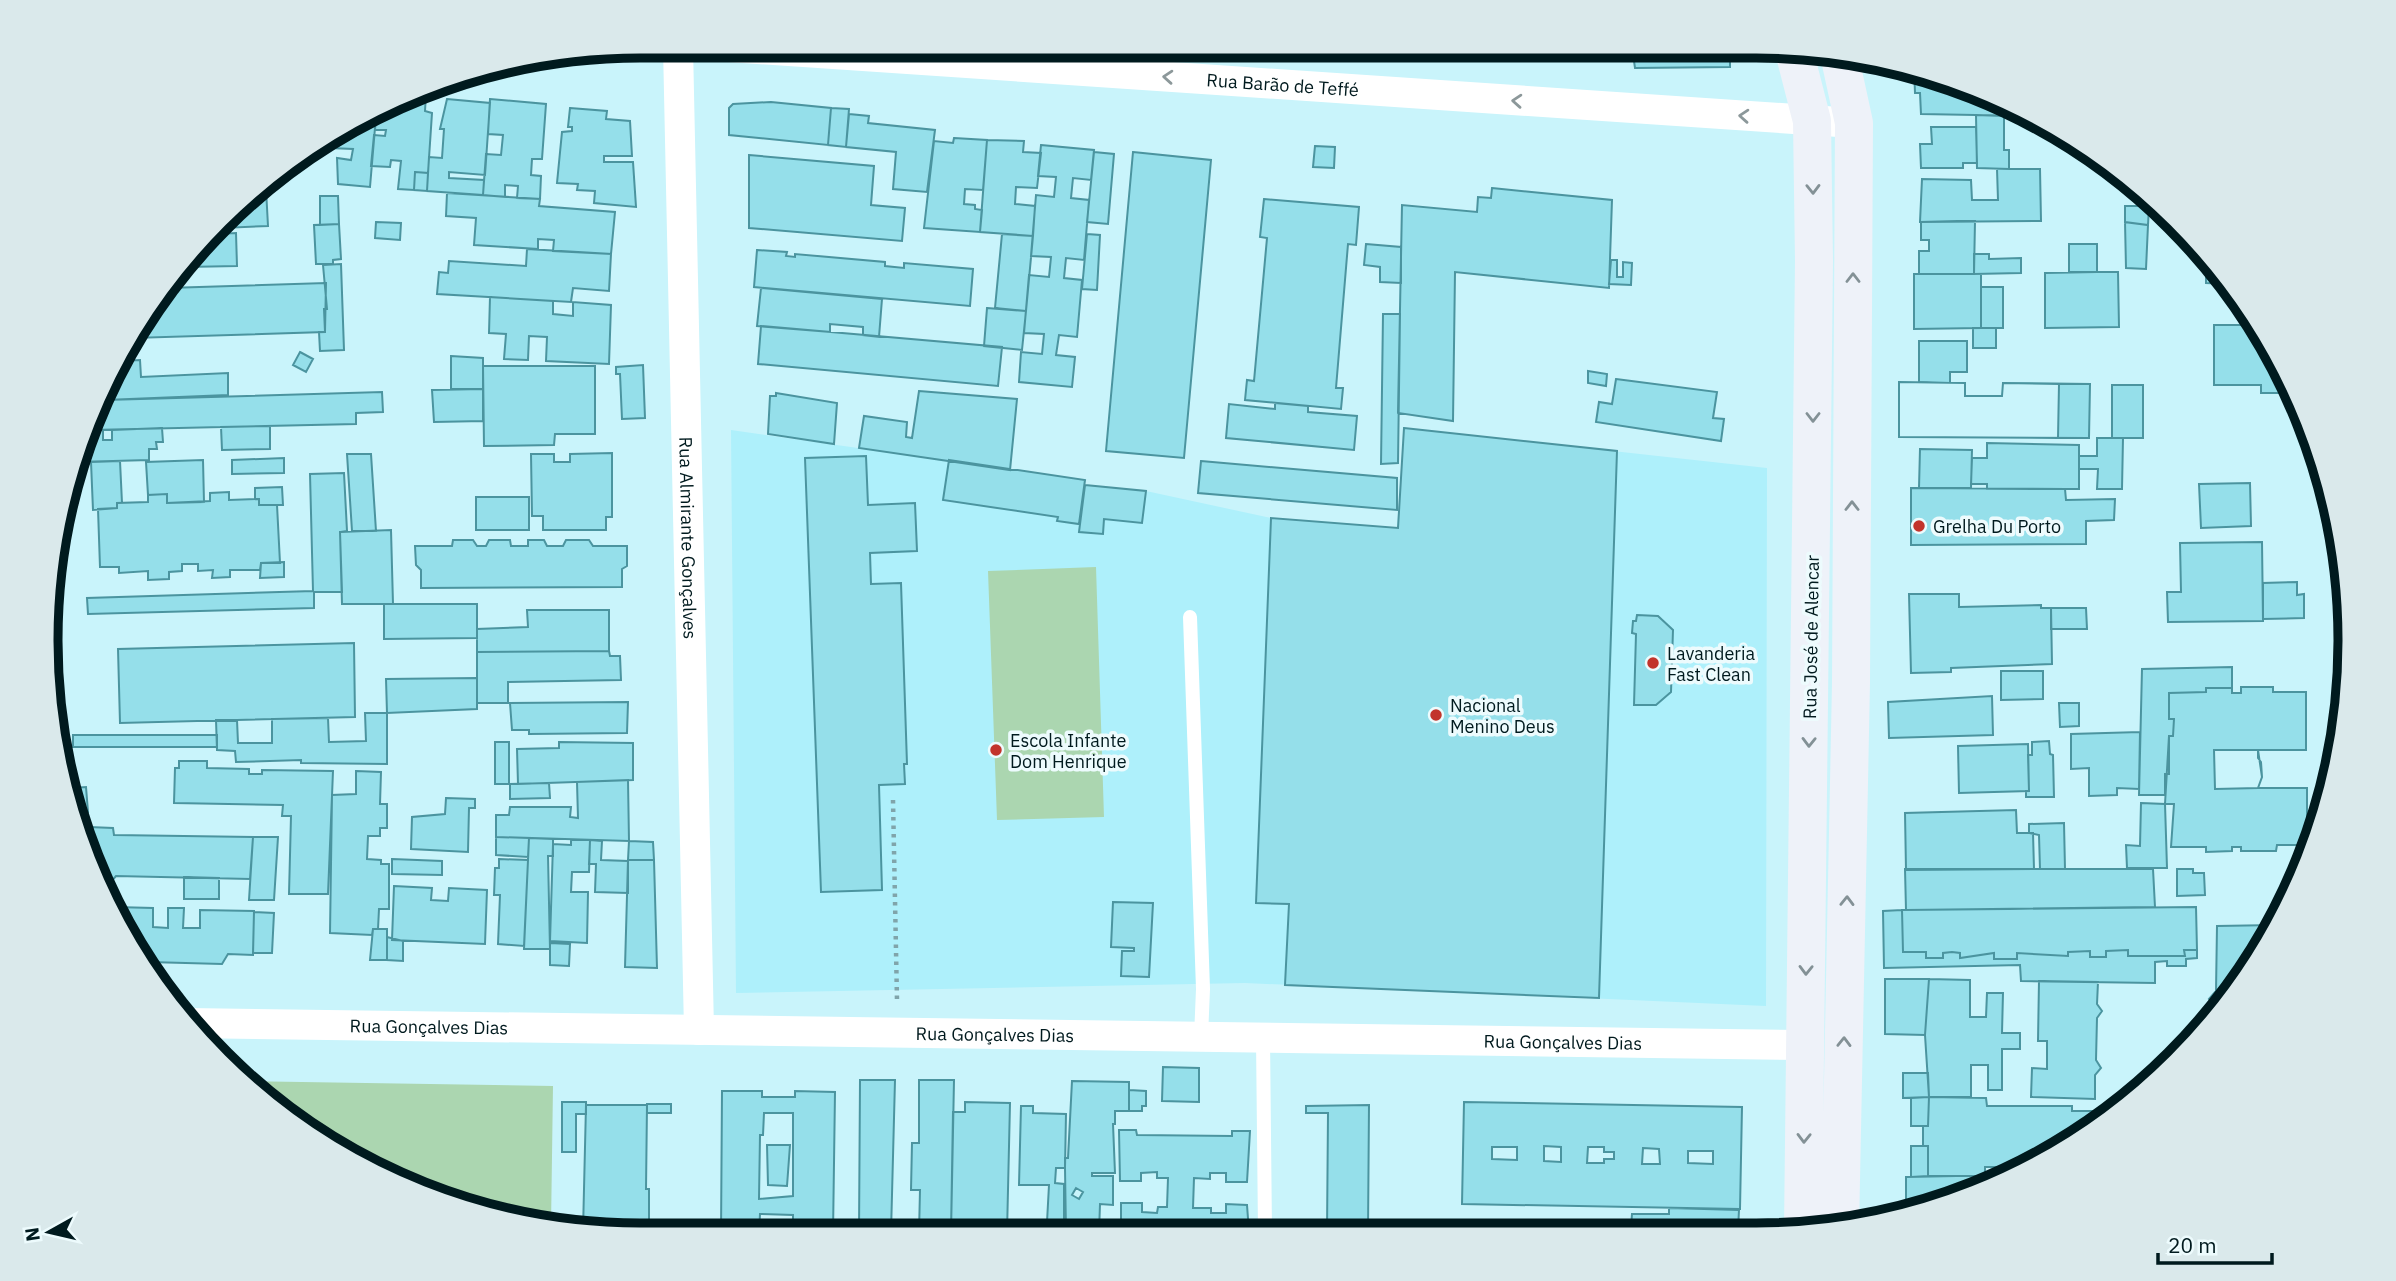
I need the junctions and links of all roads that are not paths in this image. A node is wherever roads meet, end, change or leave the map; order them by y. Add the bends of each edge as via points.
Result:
1 (678, 58) edge
2 (890, 58) edge
3 (1796, 59) edge
4 (1841, 65) edge
5 (1812, 121) junction
6 (1854, 123) junction
7 (1813, 492) junction
8 (1190, 617) dead end
9 (1851, 623) junction
10 (1846, 970) junction
11 (201, 1023) edge
12 (699, 1030) junction
13 (1201, 1037) junction
14 (1263, 1038) junction
15 (1805, 1045) junction
16 (1843, 1135) junction
17 (1840, 1217) edge
18 (1804, 1221) edge
19 (1265, 1223) edge

1 - 12 street, Rua Almirante Gonçalves
5 -> 2 street, Rua Barão de Teffé
3 - 5 main road, Rua José de Alencar
4 - 6 main road
5 - 6 street, Rua Barão de Teffé
5 -> 7 main road, Rua José de Alencar
9 -> 6 main road
7 - 9 main road
7 -> 15 main road, Rua José de Alencar
8 - 13 lane
10 -> 9 main road
10 - 15 main road
16 -> 10 main road
11 - 12 street, Rua Gonçalves Dias
12 - 13 street, Rua Gonçalves Dias
13 - 14 street, Rua Gonçalves Dias
14 - 15 street, Rua Gonçalves Dias
14 - 19 lane
15 - 16 main road
15 -> 18 main road, Rua José de Alencar
16 - 17 main road

